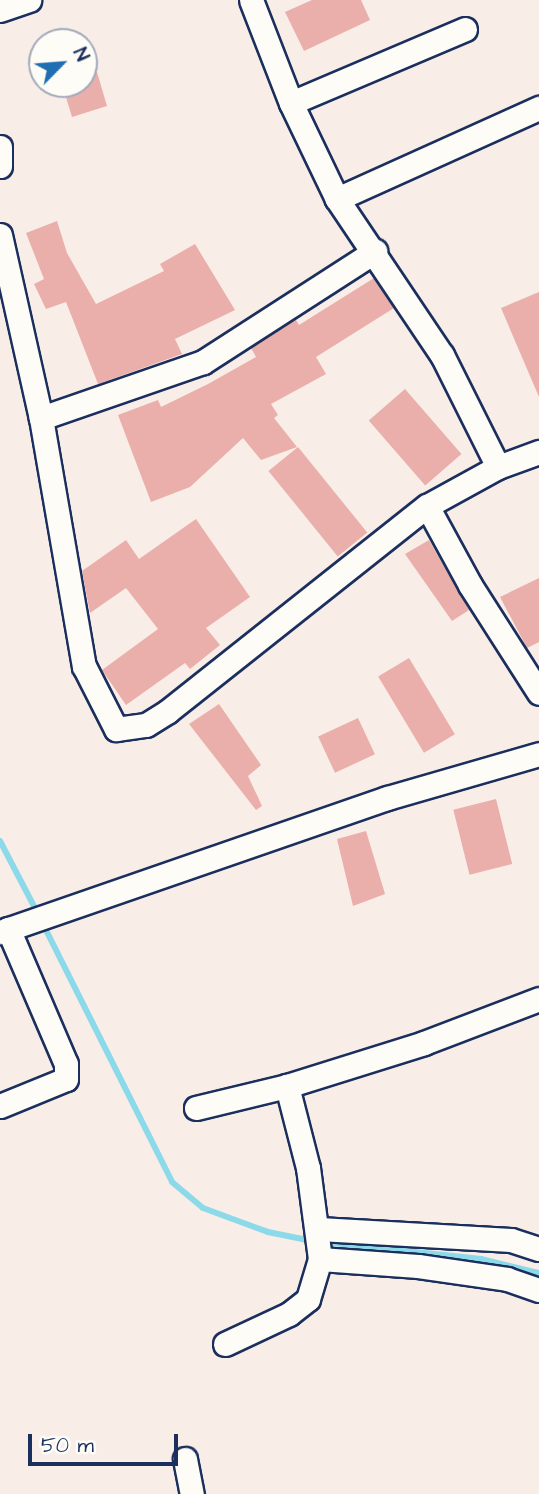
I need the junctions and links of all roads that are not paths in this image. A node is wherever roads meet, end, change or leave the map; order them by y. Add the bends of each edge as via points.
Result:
1 (29, 0) edge
2 (251, 0) edge
3 (0, 10) edge
4 (465, 29) dead end
5 (291, 103) junction
6 (539, 108) edge
7 (0, 147) edge
8 (0, 166) edge
9 (337, 199) junction
10 (0, 235) edge
11 (375, 251) junction
12 (8, 296) edge
13 (41, 418) junction
14 (539, 452) edge
15 (498, 467) junction
16 (427, 506) junction
17 (539, 692) edge
18 (539, 754) edge
19 (10, 928) edge
20 (539, 999) edge
21 (287, 1086) junction
22 (0, 1106) edge
23 (196, 1108) dead end
24 (319, 1229) junction
25 (539, 1249) edge
26 (320, 1259) junction
27 (539, 1290) edge
28 (225, 1344) dead end
29 (185, 1459) dead end
30 (192, 1494) edge

1 - 3 street
2 - 5 street
4 - 5 street
5 - 9 street
6 - 9 street
7 - 8 street
9 - 11 street
10 - 12 street
11 - 13 street via 203,362
11 - 15 street via 442,355
12 - 13 street
13 - 16 street via 84,666 116,729 146,725 168,711
14 - 15 street
15 - 16 street
16 - 17 street via 470,585
18 - 19 street via 387,798
19 - 22 street via 66,1064 66,1079
20 - 21 street via 424,1043
21 - 23 street
21 - 24 street
24 - 25 street via 511,1240
24 - 26 street
26 - 27 street via 418,1266 506,1279
26 - 28 street via 308,1299 289,1314
29 - 30 street

